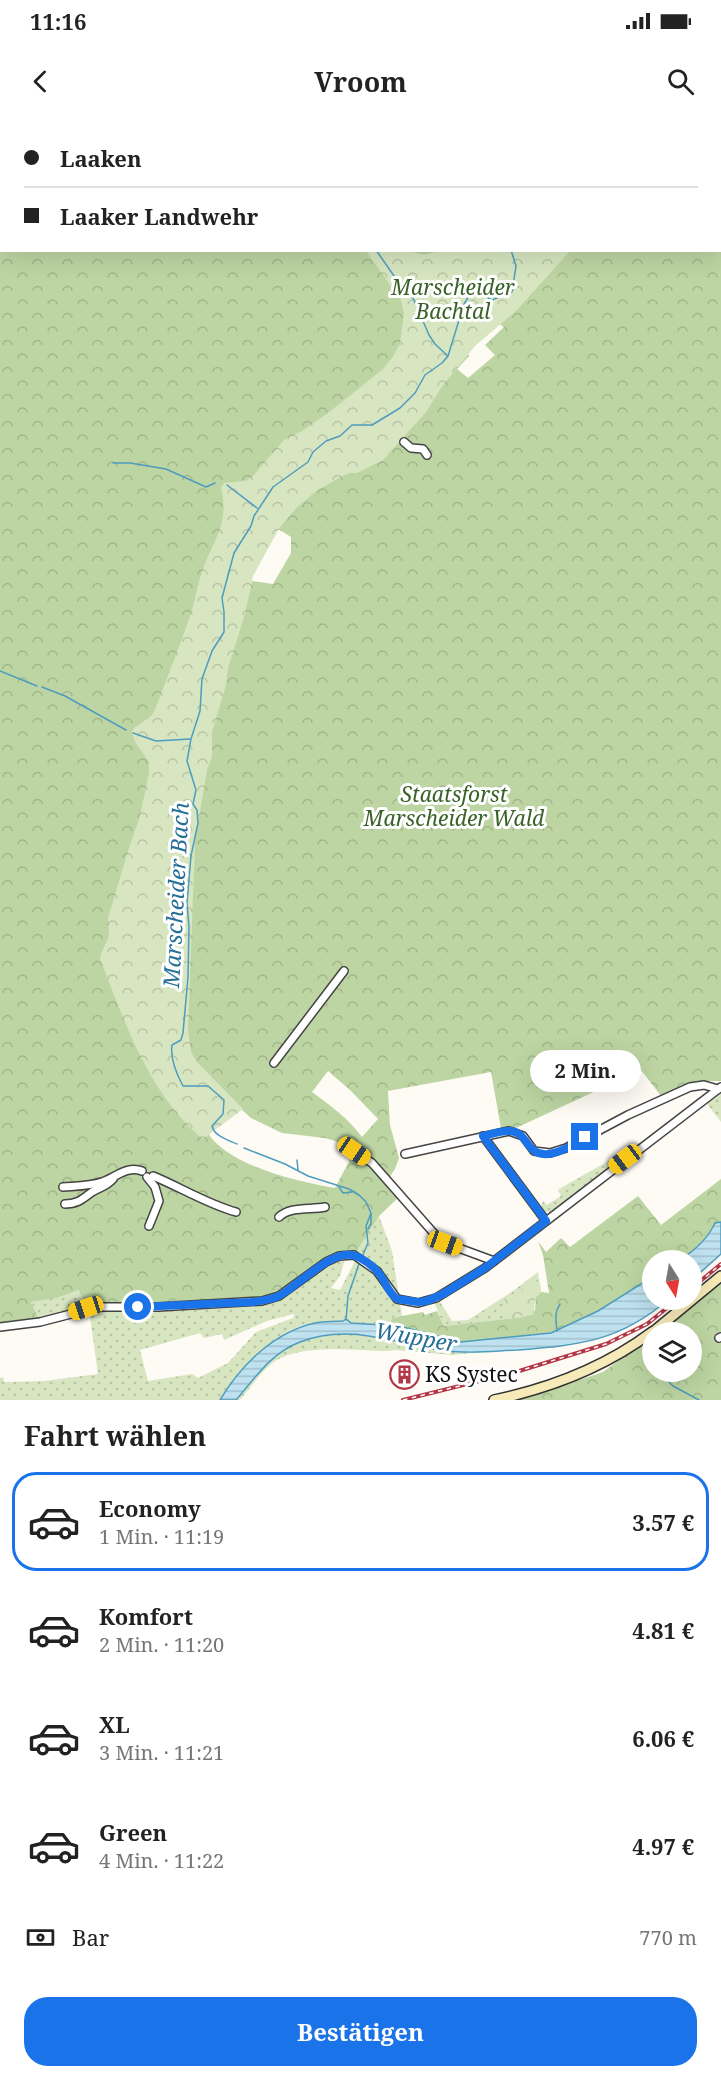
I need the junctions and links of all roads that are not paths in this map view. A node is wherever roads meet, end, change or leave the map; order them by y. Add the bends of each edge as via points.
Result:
1 (404, 442) dead end
2 (428, 454) dead end
3 (344, 971) dead end
4 (274, 1063) dead end
5 (720, 1088) edge
6 (483, 1136) junction
7 (354, 1151) dead end
8 (405, 1154) dead end
9 (116, 1174) junction
10 (147, 1175) junction
11 (63, 1187) dead end
12 (64, 1204) dead end
13 (325, 1207) dead end
14 (236, 1212) dead end
15 (279, 1217) dead end
16 (546, 1221) junction
17 (148, 1226) dead end
18 (494, 1262) junction
19 (721, 1276) edge
20 (665, 1322) edge
21 (0, 1327) edge
22 (642, 1339) edge
23 (494, 1400) edge

1 - 2 street
3 - 4 street
5 - 6 street via 704,1084 690,1087 549,1153 534,1151 523,1136 514,1132
5 - 16 street
6 - 8 street
6 - 16 street
7 - 18 street via 372,1163 438,1238
9 - 10 street via 137,1169
9 - 11 street via 101,1183
9 - 12 street via 106,1186 78,1202
10 - 14 street
10 - 17 street via 159,1201
13 - 15 street via 294,1210
16 - 18 street
18 - 21 street via 427,1301 397,1299 377,1271 362,1259 346,1255 326,1262 279,1296 262,1301 98,1307 40,1322
19 - 20 main road
22 - 23 main road via 576,1376

